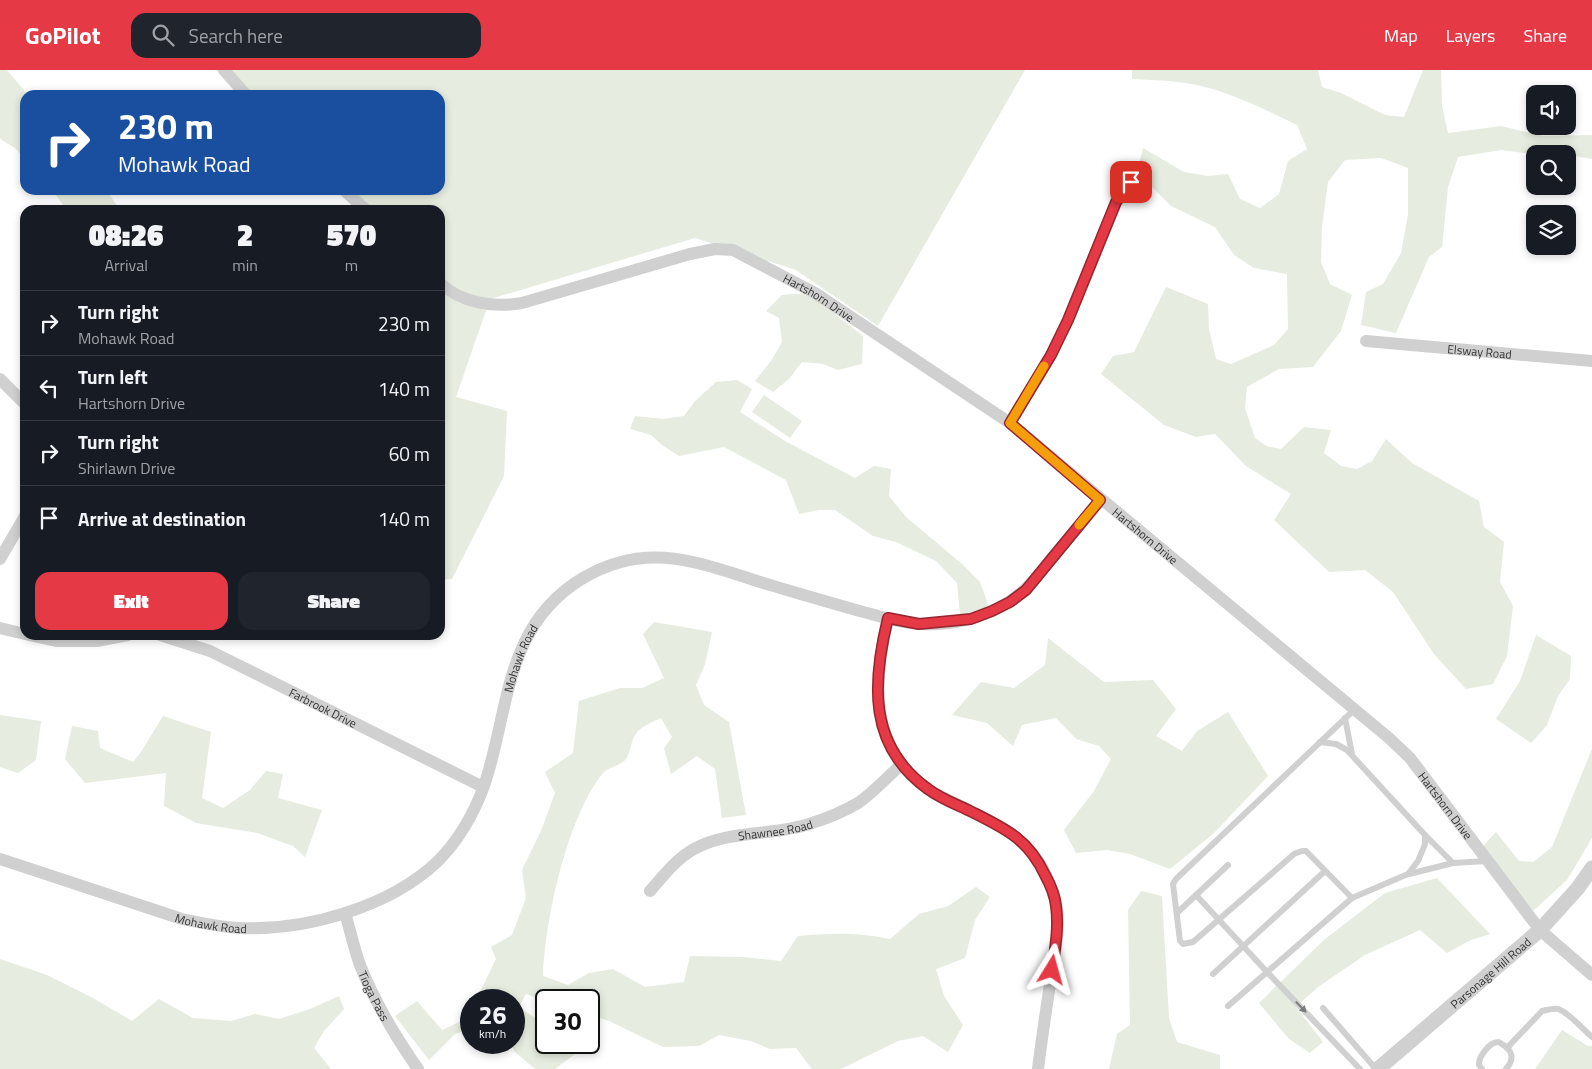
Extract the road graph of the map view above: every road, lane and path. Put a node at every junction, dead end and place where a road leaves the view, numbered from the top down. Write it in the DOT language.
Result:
graph roads {
  1 [pos="224,70"];
  2 [pos="242,90"];
  3 [pos="1131,182"];
  4 [pos="350,195"];
  5 [pos="360,205"];
  6 [pos="445,286"];
  7 [pos="1366,341"];
  8 [pos="1592,361"];
  9 [pos="0,379"];
  10 [pos="20,399"];
  11 [pos="1010,423"];
  12 [pos="1100,500"];
  13 [pos="20,525"];
  14 [pos="0,559"];
  15 [pos="888,618"];
  16 [pos="0,628"];
  17 [pos="20,633"];
  18 [pos="52,640"];
  19 [pos="102,640"];
  20 [pos="176,640"];
  21 [pos="1350,714"];
  22 [pos="1320,742"];
  23 [pos="1352,756"];
  24 [pos="901,765"];
  25 [pos="483,787"];
  26 [pos="1425,835"];
  27 [pos="0,859"];
  28 [pos="1487,861"];
  29 [pos="1453,863"];
  30 [pos="1228,865"];
  31 [pos="1592,868"];
  32 [pos="1325,871"];
  33 [pos="1408,874"];
  34 [pos="650,891"];
  35 [pos="1196,895"];
  36 [pos="1352,898"];
  37 [pos="345,913"];
  38 [pos="1177,913"];
  39 [pos="1219,919"];
  40 [pos="1540,930"];
  41 [pos="1244,946"];
  42 [pos="1267,972"];
  43 [pos="1213,974"];
  44 [pos="1592,975"];
  45 [pos="1228,1006"];
  46 [pos="1322,1008"];
  47 [pos="1592,1037"];
  48 [pos="1507,1048"];
  49 [pos="418,1069"];
  50 [pos="1038,1069"];
  51 [pos="1360,1069"];
  52 [pos="1377,1069"];
  53 [pos="1482,1069"];
  54 [pos="1506,1069"];
  1 -- 2 [label="street"];
  3 -- 11 [label="street"];
  4 -- 5 [label="street"];
  6 -- 11 [label="street, Hartshorn Drive"];
  7 -- 8 [label="street, Elsway Road"];
  9 -- 10 [label="street"];
  11 -- 12 [label="street, Hartshorn Drive"];
  12 -- 15 [label="street, Mohawk Road"];
  12 -- 21 [label="street, Hartshorn Drive"];
  13 -- 14 [label="street"];
  15 -- 24 [label="street"];
  15 -- 25 [label="street, Mohawk Road"];
  16 -- 17 [label="street"];
  18 -- 19 [label="street"];
  20 -- 25 [label="street, Farbrook Drive"];
  21 -- 22 [label="lane"];
  21 -- 23 [label="lane"];
  21 -- 28 [label="street, Hartshorn Drive"];
  22 -- 23 [label="lane"];
  22 -- 38 [label="lane"];
  23 -- 26 [label="lane"];
  24 -- 34 [label="street, Shawnee Road"];
  24 -- 50 [label="street"];
  25 -- 37 [label="street, Mohawk Road"];
  26 -- 29 [label="lane"];
  26 -- 33 [label="lane"];
  27 -- 37 [label="street, Mohawk Road"];
  28 -- 29 [label="lane"];
  28 -- 40 [label="street, Hartshorn Drive"];
  29 -- 33 [label="lane"];
  30 -- 35 [label="lane"];
  31 -- 40 [label="street, Parsonage Hill Road"];
  32 -- 36 [label="lane"];
  32 -- 39 [label="lane"];
  32 -- 41 [label="lane"];
  33 -- 36 [label="lane"];
  35 -- 38 [label="lane"];
  35 -- 39 [label="lane"];
  36 -- 42 [label="lane"];
  37 -- 49 [label="street, Tioga Pass"];
  38 -- 39 [label="lane"];
  39 -- 41 [label="lane"];
  40 -- 44 [label="street, Hartshorn Drive"];
  40 -- 52 [label="street, Parsonage Hill Road"];
  41 -- 42 [label="lane"];
  41 -- 43 [label="lane"];
  42 -- 45 [label="lane"];
  42 -- 51 [label="lane, one-way"];
  46 -- 52 [label="lane"];
  47 -- 48 [label="lane"];
  48 -- 53 [label="lane"];
  48 -- 54 [label="lane"];
}
